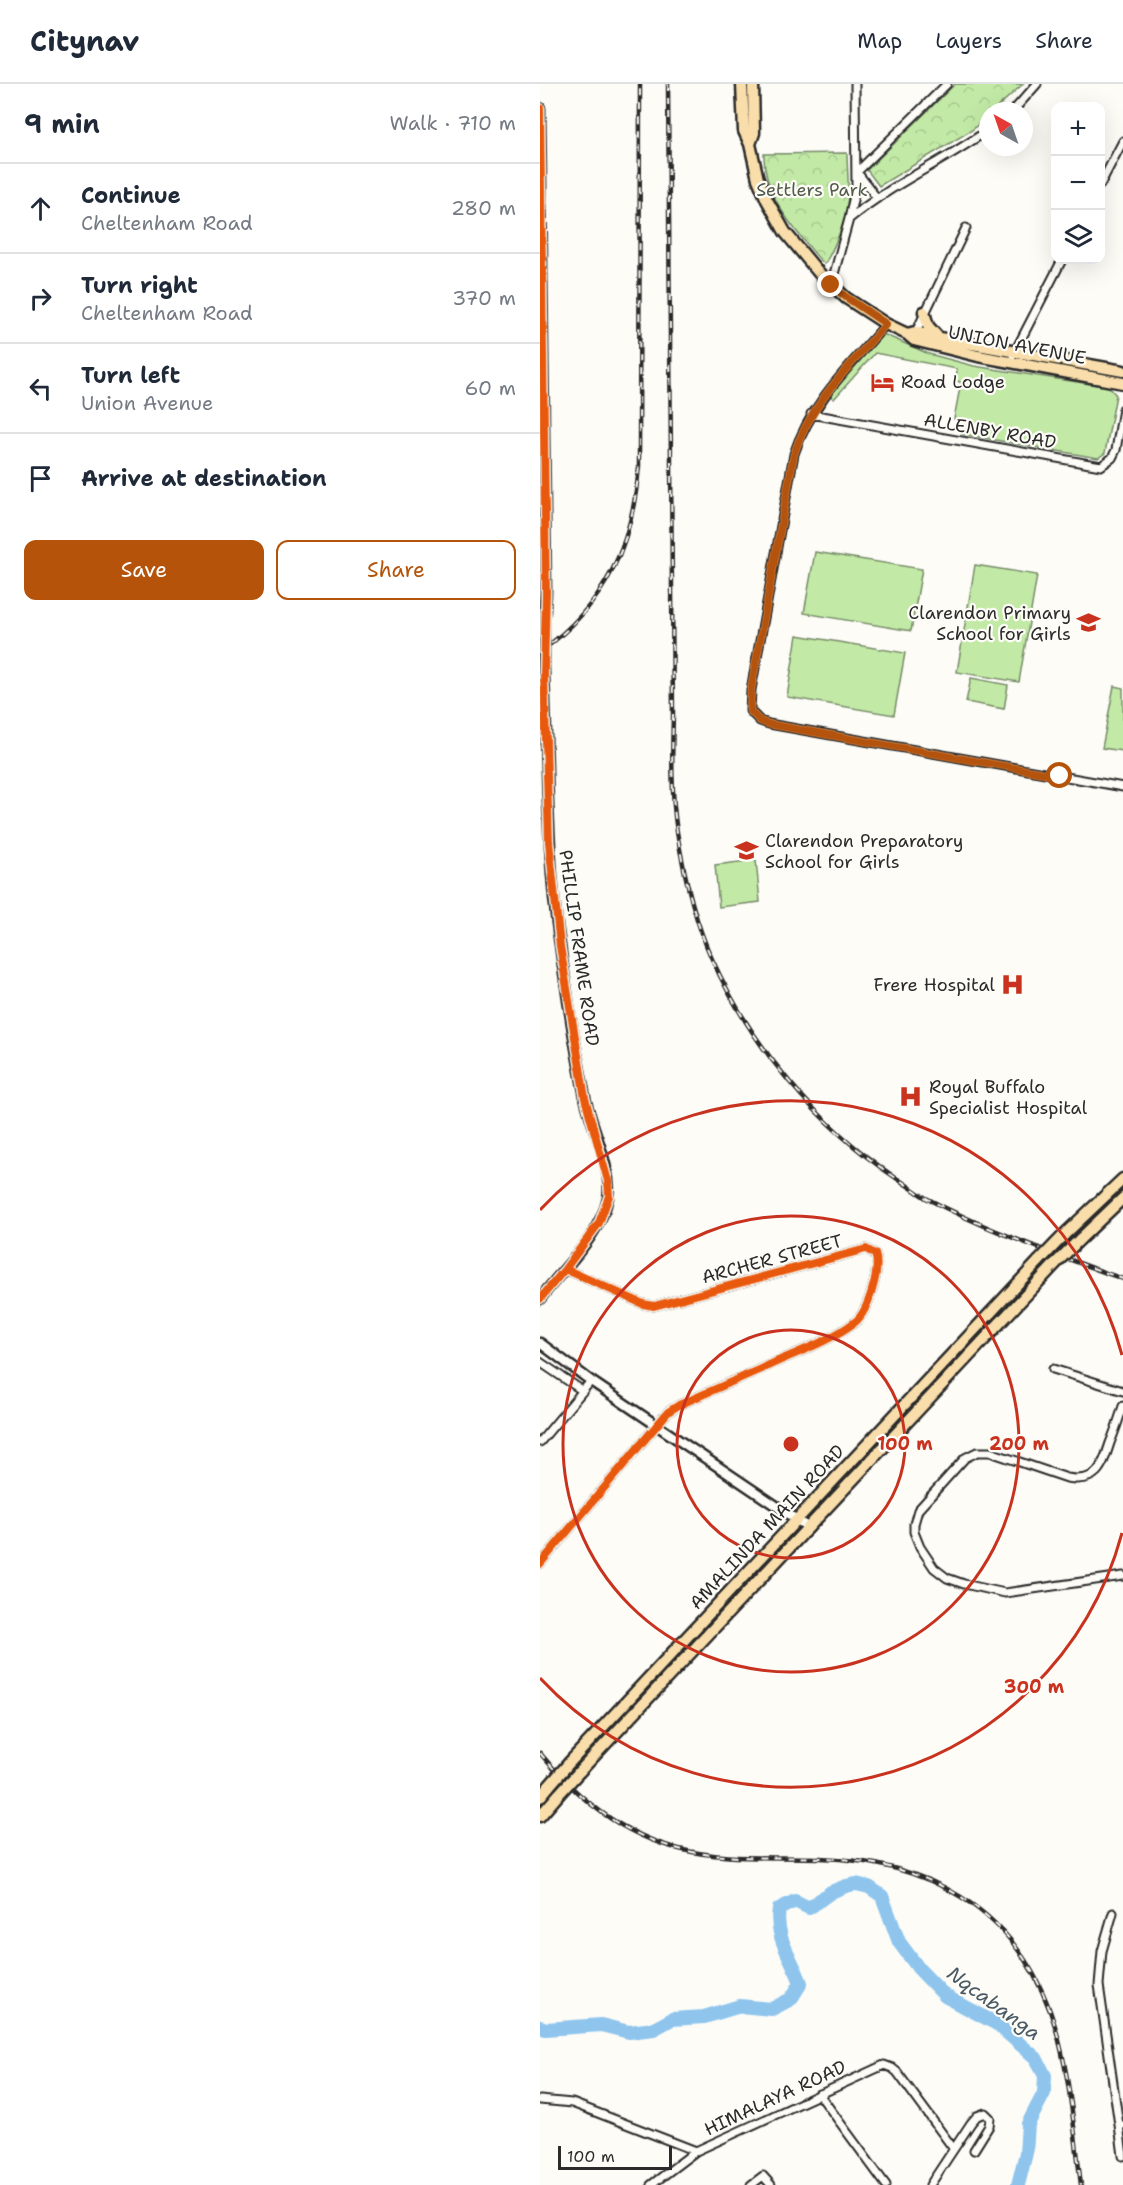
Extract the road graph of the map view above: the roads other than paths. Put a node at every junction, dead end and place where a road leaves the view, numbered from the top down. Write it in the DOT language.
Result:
graph roads {
  1 [pos="742,84"];
  2 [pos="753,84"];
  3 [pos="855,84"];
  4 [pos="947,84"];
  5 [pos="1037,84"];
  6 [pos="1021,102"];
  7 [pos="540,108"];
  8 [pos="979,135"];
  9 [pos="1123,141"];
  10 [pos="750,144"];
  11 [pos="857,172"];
  12 [pos="1105,177"];
  13 [pos="876,197"];
  14 [pos="849,219"];
  15 [pos="966,228"];
  16 [pos="1060,264"];
  17 [pos="831,285"];
  18 [pos="924,312"];
  19 [pos="886,324"];
  20 [pos="912,335"];
  21 [pos="939,337"];
  22 [pos="1014,352"];
  23 [pos="1009,363"];
  24 [pos="1123,370"];
  25 [pos="1123,383"];
  26 [pos="1123,409"];
  27 [pos="811,414"];
  28 [pos="542,622"];
  29 [pos="1123,787"];
  30 [pos="1123,1179"];
  31 [pos="1123,1198"];
  32 [pos="565,1269"];
  33 [pos="540,1299"];
  34 [pos="540,1343"];
  35 [pos="540,1362"];
  36 [pos="1053,1369"];
  37 [pos="591,1381"];
  38 [pos="583,1391"];
  39 [pos="1123,1391"];
  40 [pos="1123,1406"];
  41 [pos="656,1425"];
  42 [pos="540,1442"];
  43 [pos="797,1520"];
  44 [pos="809,1528"];
  45 [pos="540,1564"];
  46 [pos="1123,1576"];
  47 [pos="540,1797"];
  48 [pos="540,1816"];
  49 [pos="1113,1913"];
  50 [pos="819,2094"];
  51 [pos="540,2100"];
  52 [pos="1121,2125"];
  53 [pos="953,2148"];
  54 [pos="975,2150"];
  55 [pos="696,2151"];
  56 [pos="1123,2156"];
  57 [pos="651,2185"];
  58 [pos="751,2185"];
  59 [pos="771,2185"];
  60 [pos="886,2185"];
  61 [pos="930,2185"];
  1 -- 10 [label="main road, UNION AVENUE"];
  2 -- 10 [label="main road, UNION AVENUE"];
  3 -- 11 [label="street"];
  4 -- 11 [label="street"];
  5 -- 6 [label="street"];
  7 -- 28 [label="street, PHILLIP FRAME ROAD"];
  8 -- 13 [label="street"];
  9 -- 12 [label="street"];
  10 -- 17 [label="main road, UNION AVENUE"];
  11 -- 13 [label="street"];
  11 -- 14 [label="street"];
  13 -- 14 [label="street"];
  14 -- 17 [label="street"];
  15 -- 18 [label="street"];
  16 -- 22 [label="street"];
  17 -- 19 [label="main road, UNION AVENUE"];
  18 -- 20 [label="street"];
  18 -- 21 [label="main road"];
  19 -- 20 [label="main road, UNION AVENUE"];
  19 -- 27 [label="street"];
  20 -- 21 [label="main road, UNION AVENUE"];
  20 -- 23 [label="main road, UNION AVENUE"];
  21 -- 22 [label="main road, UNION AVENUE"];
  22 -- 23 [label="street"];
  22 -- 24 [label="main road, UNION AVENUE"];
  23 -- 25 [label="main road, UNION AVENUE"];
  26 -- 27 [label="street, ALLENBY ROAD"];
  27 -- 29 [label="street"];
  28 -- 32 [label="street, PHILLIP FRAME ROAD, bridge"];
  30 -- 43 [label="main road, AMALINDA MAIN ROAD, bridge"];
  31 -- 44 [label="main road, AMALINDA MAIN ROAD, bridge"];
  32 -- 33 [label="street, PHILLIP FRAME ROAD"];
  32 -- 41 [label="street, ARCHER STREET"];
  34 -- 37 [label="street"];
  35 -- 38 [label="street"];
  36 -- 39 [label="street"];
  37 -- 38 [label="street"];
  37 -- 41 [label="street"];
  38 -- 42 [label="street"];
  40 -- 46 [label="street"];
  41 -- 43 [label="street"];
  41 -- 45 [label="street"];
  43 -- 44 [label="street"];
  43 -- 47 [label="main road, AMALINDA MAIN ROAD, bridge"];
  44 -- 48 [label="main road, AMALINDA MAIN ROAD, bridge"];
  49 -- 52 [label="street"];
  50 -- 53 [label="street, HIMALAYA ROAD"];
  50 -- 55 [label="street, HIMALAYA ROAD"];
  50 -- 60 [label="street"];
  51 -- 55 [label="street, HIMALAYA ROAD"];
  52 -- 56 [label="street"];
  53 -- 54 [label="street"];
  53 -- 61 [label="street"];
  55 -- 57 [label="street"];
  58 -- 59 [label="street"];
}
